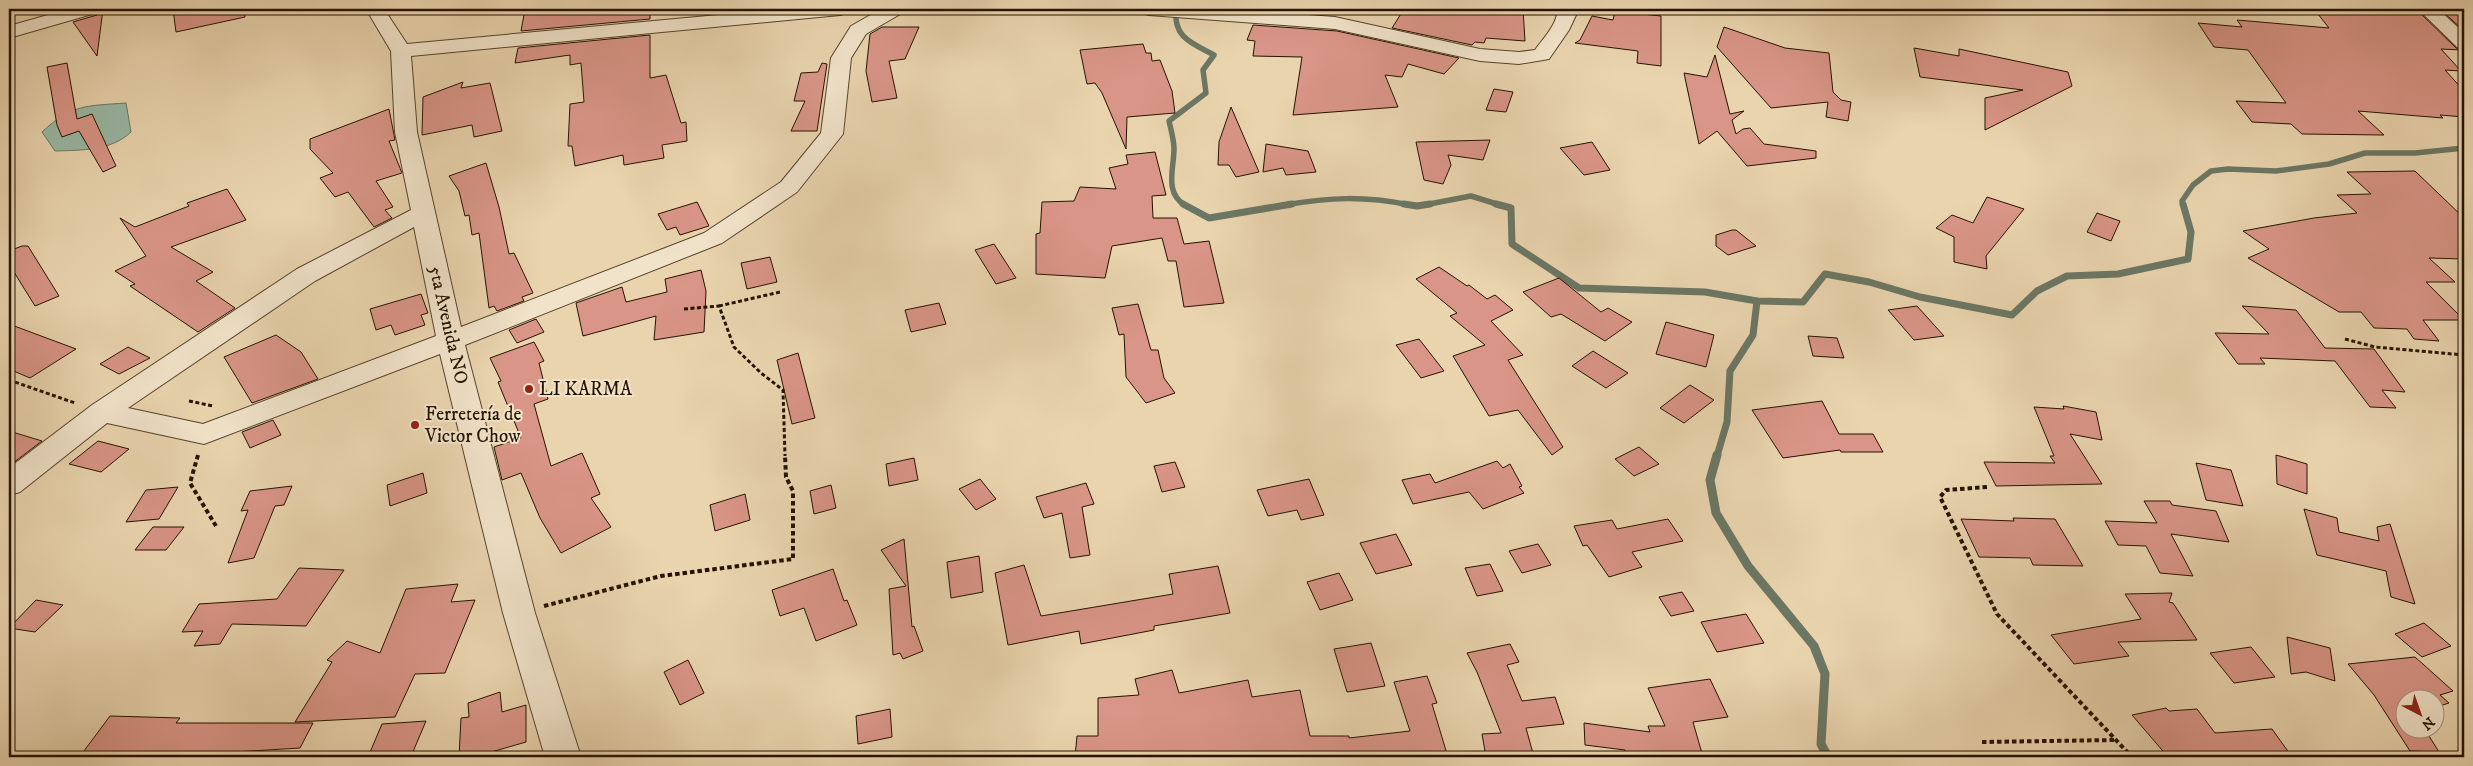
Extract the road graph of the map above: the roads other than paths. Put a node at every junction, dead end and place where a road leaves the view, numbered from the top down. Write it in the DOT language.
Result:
graph roads {
  1 [pos="89,9"];
  2 [pos="376,9"];
  3 [pos="840,9"];
  4 [pos="895,9"];
  5 [pos="1566,9"];
  6 [pos="2427,9"];
  7 [pos="1156,10"];
  8 [pos="9,32"];
  9 [pos="2464,43"];
  10 [pos="401,51"];
  11 [pos="424,212"];
  12 [pos="450,339"];
  13 [pos="102,412"];
  14 [pos="9,484"];
  15 [pos="563,757"];
  1 -- 8 [label="street"];
  2 -- 10 [label="street, 5ta Avenida NO"];
  3 -- 10 [label="street"];
  4 -- 12 [label="street"];
  5 -- 7 [label="street"];
  6 -- 9 [label="street"];
  10 -- 11 [label="street, 5ta Avenida NO"];
  11 -- 12 [label="street, 5ta Avenida NO"];
  11 -- 13 [label="street"];
  12 -- 13 [label="street"];
  12 -- 15 [label="street, 5ta Avenida NO"];
  13 -- 14 [label="street"];
}
